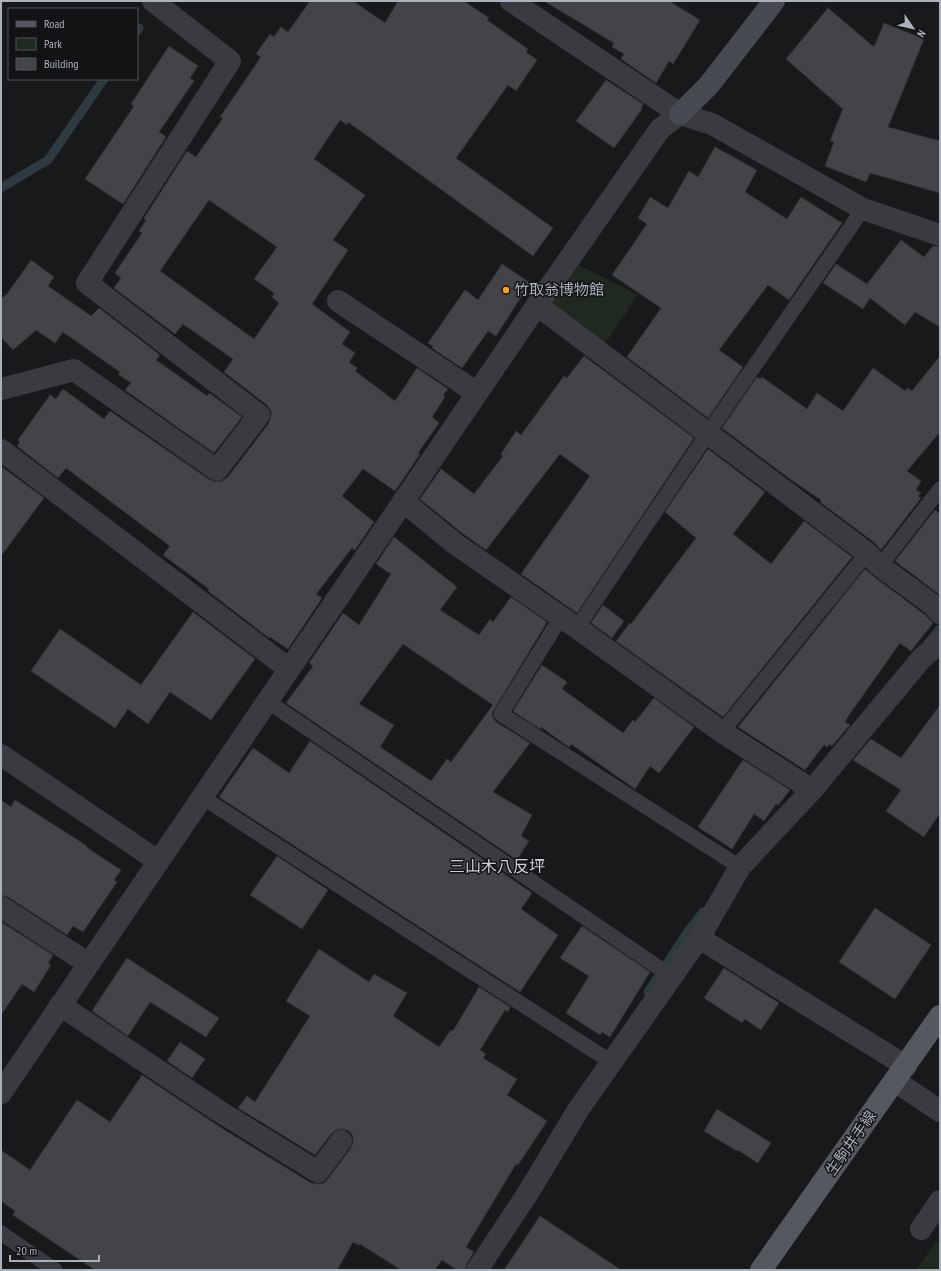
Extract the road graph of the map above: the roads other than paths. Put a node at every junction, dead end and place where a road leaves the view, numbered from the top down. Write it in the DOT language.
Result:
graph roads {
  1 [pos="152,1"];
  2 [pos="511,1"];
  3 [pos="774,1"];
  4 [pos="680,114"];
  5 [pos="863,209"];
  6 [pos="940,235"];
  7 [pos="338,301"];
  8 [pos="537,305"];
  9 [pos="1,390"];
  10 [pos="477,393"];
  11 [pos="708,433"];
  12 [pos="1,450"];
  13 [pos="940,489"];
  14 [pos="403,502"];
  15 [pos="873,560"];
  16 [pos="940,613"];
  17 [pos="569,622"];
  18 [pos="940,643"];
  19 [pos="289,670"];
  20 [pos="267,701"];
  21 [pos="722,732"];
  22 [pos="1,755"];
  23 [pos="812,790"];
  24 [pos="202,797"];
  25 [pos="158,861"];
  26 [pos="740,867"];
  27 [pos="1,907"];
  28 [pos="699,938"];
  29 [pos="89,964"];
  30 [pos="671,976"];
  31 [pos="60,1005"];
  32 [pos="940,1016"];
  33 [pos="611,1062"];
  34 [pos="901,1073"];
  35 [pos="1,1093"];
  36 [pos="940,1111"];
  37 [pos="341,1142"];
  38 [pos="940,1201"];
  39 [pos="921,1229"];
  40 [pos="1,1234"];
  41 [pos="55,1270"];
  42 [pos="477,1270"];
  43 [pos="761,1270"];
  1 -- 9 [label="street"];
  2 -- 4 [label="street"];
  3 -- 4 [label="street"];
  4 -- 5 [label="street"];
  4 -- 8 [label="street"];
  5 -- 6 [label="street"];
  5 -- 11 [label="lane"];
  7 -- 10 [label="street"];
  8 -- 10 [label="street"];
  8 -- 11 [label="street"];
  10 -- 14 [label="street"];
  11 -- 15 [label="street"];
  11 -- 17 [label="lane"];
  12 -- 19 [label="street"];
  13 -- 15 [label="lane"];
  14 -- 17 [label="street"];
  14 -- 19 [label="street"];
  15 -- 16 [label="street"];
  15 -- 21 [label="lane"];
  17 -- 21 [label="street"];
  17 -- 26 [label="lane"];
  18 -- 23 [label="street"];
  19 -- 20 [label="street"];
  20 -- 24 [label="street"];
  20 -- 30 [label="lane"];
  21 -- 23 [label="street"];
  22 -- 25 [label="street"];
  23 -- 26 [label="street"];
  24 -- 25 [label="street"];
  24 -- 33 [label="lane"];
  25 -- 29 [label="street"];
  26 -- 28 [label="street"];
  27 -- 29 [label="street"];
  28 -- 30 [label="street"];
  28 -- 34 [label="street"];
  29 -- 31 [label="street"];
  30 -- 33 [label="street"];
  31 -- 35 [label="street"];
  31 -- 37 [label="street"];
  32 -- 34 [label="main road, 生駒井手線"];
  33 -- 42 [label="street"];
  34 -- 36 [label="street"];
  34 -- 43 [label="main road, 生駒井手線"];
  38 -- 39 [label="street"];
  40 -- 41 [label="lane"];
}
